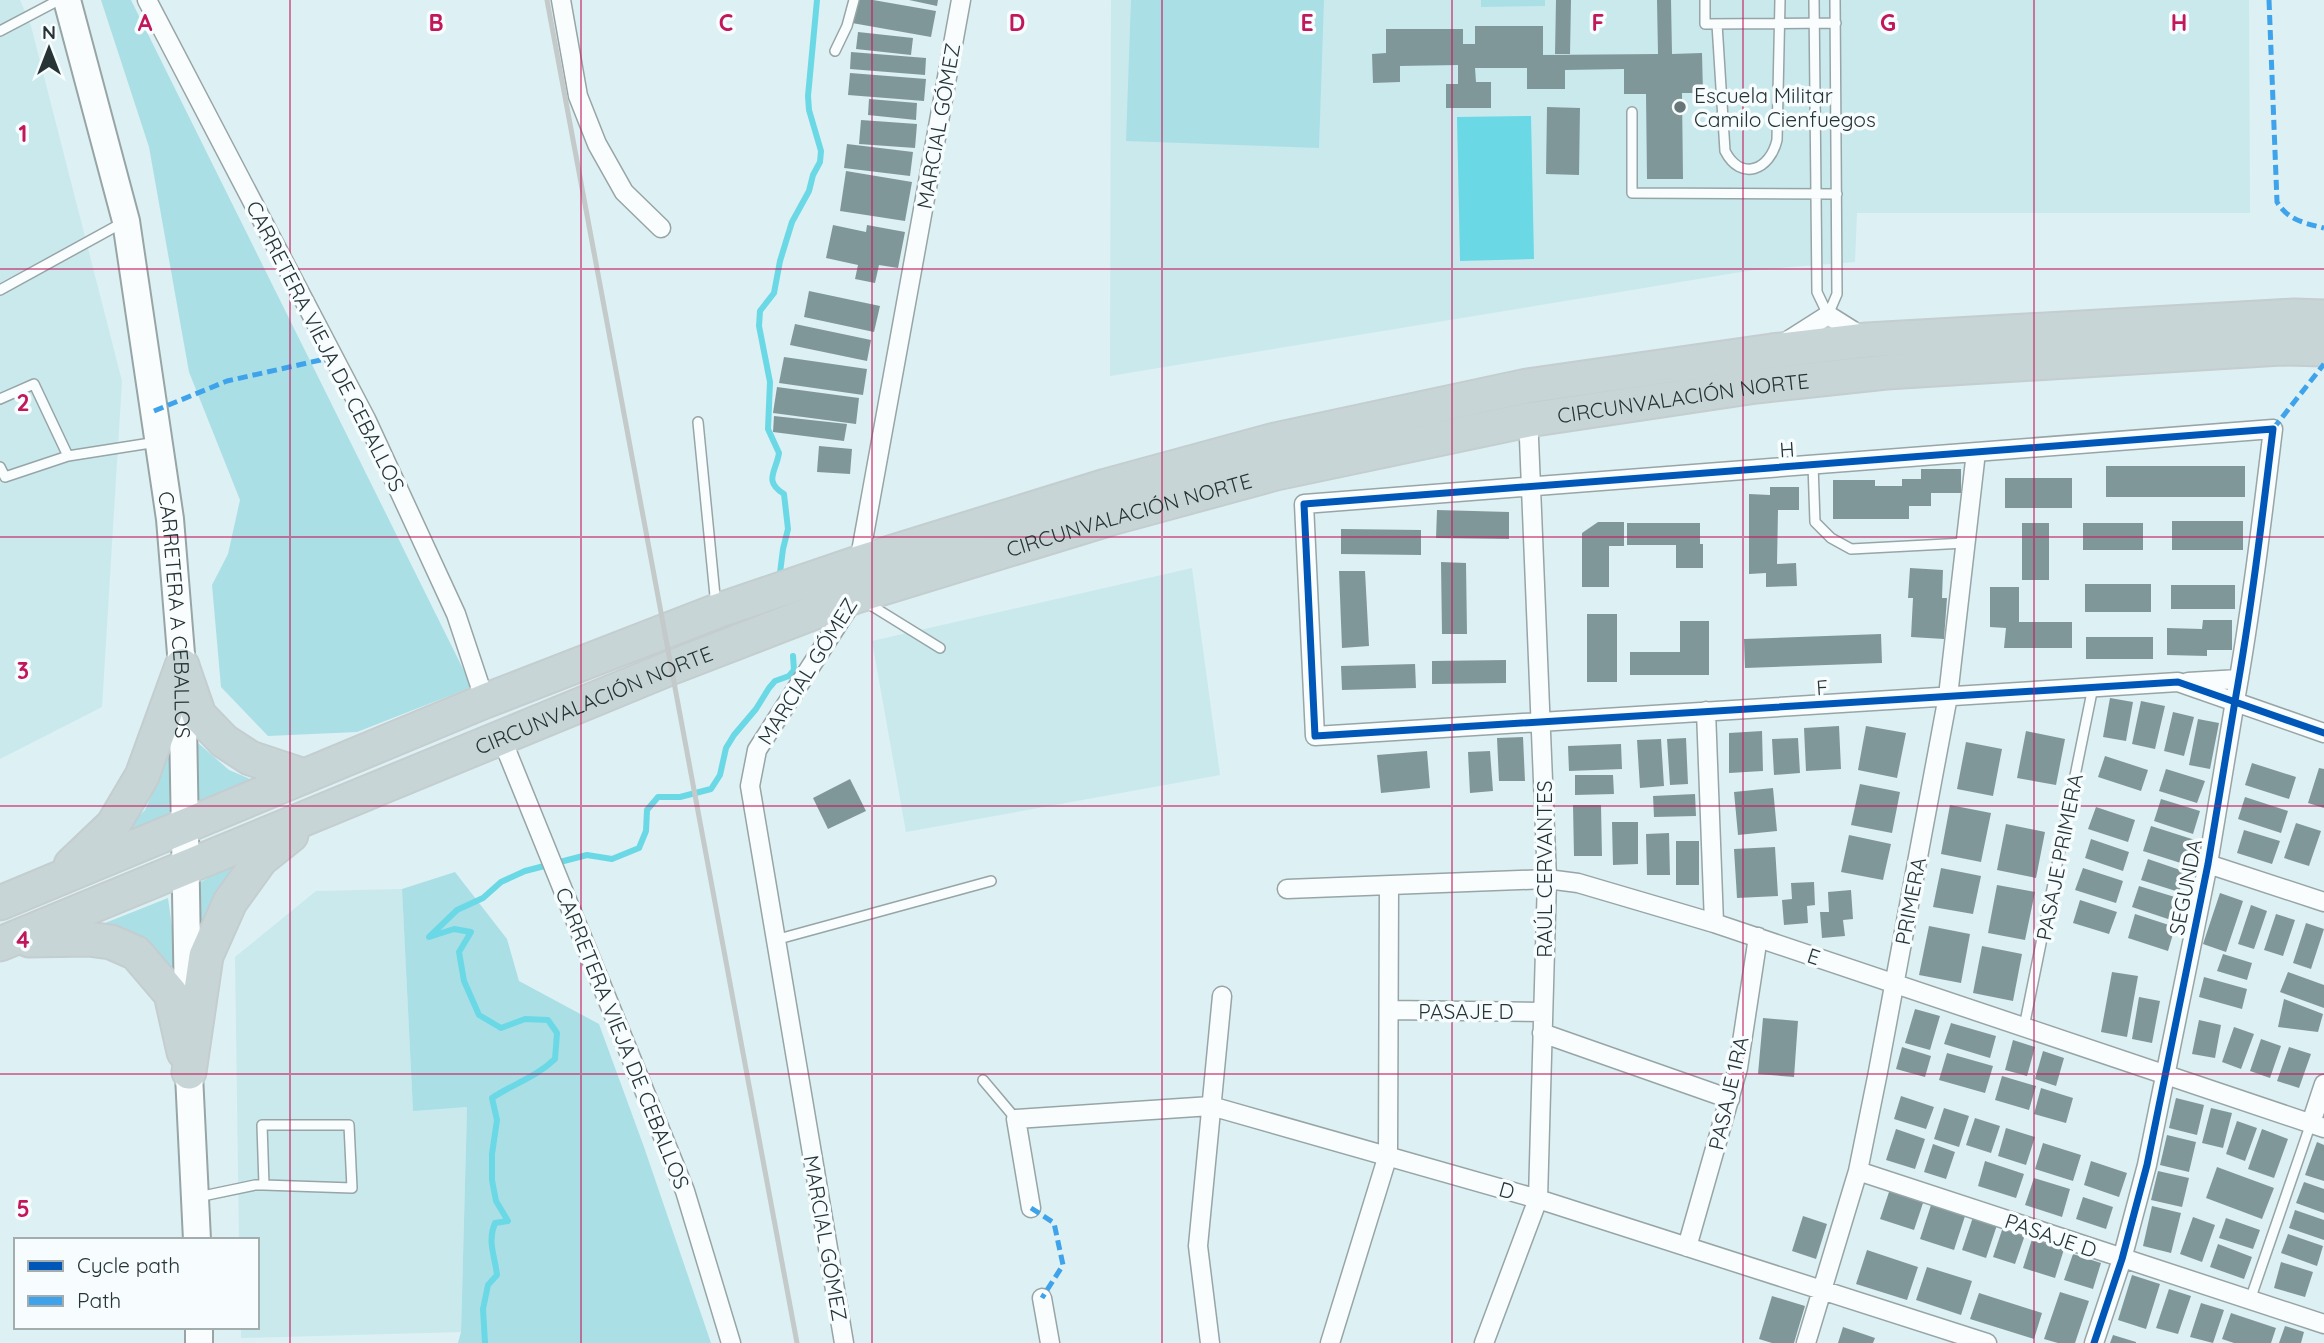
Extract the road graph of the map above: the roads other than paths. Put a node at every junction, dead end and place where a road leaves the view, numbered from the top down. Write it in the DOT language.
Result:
graph roads {
  1 [pos="59,0"];
  2 [pos="66,0"];
  3 [pos="147,0"];
  4 [pos="561,0"];
  5 [pos="854,0"];
  6 [pos="961,0"];
  7 [pos="1705,0"];
  8 [pos="1780,0"];
  9 [pos="1814,0"];
  10 [pos="1835,0"];
  11 [pos="1836,23"];
  12 [pos="1717,24"];
  13 [pos="1779,24"];
  14 [pos="1814,24"];
  15 [pos="0,30"];
  16 [pos="835,51"];
  17 [pos="1632,112"];
  18 [pos="1816,194"];
  19 [pos="1836,194"];
  20 [pos="126,221"];
  21 [pos="661,228"];
  22 [pos="0,290"];
  23 [pos="1828,315"];
  24 [pos="2324,317"];
  25 [pos="1867,340"];
  26 [pos="2324,349"];
  27 [pos="1772,351"];
  28 [pos="1886,372"];
  29 [pos="1527,386"];
  30 [pos="1756,386"];
  31 [pos="0,399"];
  32 [pos="1528,420"];
  33 [pos="698,422"];
  34 [pos="2273,429"];
  35 [pos="159,442"];
  36 [pos="1976,452"];
  37 [pos="68,456"];
  38 [pos="1813,464"];
  39 [pos="0,467"];
  40 [pos="1530,486"];
  41 [pos="1965,542"];
  42 [pos="858,563"];
  43 [pos="856,596"];
  44 [pos="717,611"];
  45 [pos="940,649"];
  46 [pos="182,666"];
  47 [pos="2239,679"];
  48 [pos="2178,682"];
  49 [pos="2093,687"];
  50 [pos="1948,696"];
  51 [pos="485,701"];
  52 [pos="2235,701"];
  53 [pos="1706,711"];
  54 [pos="1542,722"];
  55 [pos="2324,733"];
  56 [pos="1315,736"];
  57 [pos="501,737"];
  58 [pos="304,776"];
  59 [pos="321,811"];
  60 [pos="183,826"];
  61 [pos="2208,864"];
  62 [pos="185,868"];
  63 [pos="57,879"];
  64 [pos="1547,879"];
  65 [pos="990,881"];
  66 [pos="1388,886"];
  67 [pos="1287,889"];
  68 [pos="2324,902"];
  69 [pos="0,903"];
  70 [pos="1714,923"];
  71 [pos="1758,937"];
  72 [pos="775,940"];
  73 [pos="5,942"];
  74 [pos="1894,983"];
  75 [pos="1222,996"];
  76 [pos="1390,1010"];
  77 [pos="1543,1012"];
  78 [pos="2024,1027"];
  79 [pos="1542,1034"];
  80 [pos="189,1072"];
  81 [pos="2166,1074"];
  82 [pos="983,1080"];
  83 [pos="2324,1084"];
  84 [pos="1730,1099"];
  85 [pos="1211,1106"];
  86 [pos="1016,1119"];
  87 [pos="2317,1126"];
  88 [pos="1388,1155"];
  89 [pos="1858,1171"];
  90 [pos="264,1185"];
  91 [pos="196,1198"];
  92 [pos="1538,1199"];
  93 [pos="1031,1208"];
  94 [pos="197,1238"];
  95 [pos="1687,1247"];
  96 [pos="2122,1259"];
  97 [pos="1822,1290"];
  98 [pos="1042,1298"];
  99 [pos="2250,1300"];
  100 [pos="2324,1324"];
  101 [pos="731,1343"];
  102 [pos="844,1343"];
  103 [pos="1050,1343"];
  104 [pos="1210,1343"];
  105 [pos="1330,1343"];
  106 [pos="1484,1343"];
  107 [pos="1805,1343"];
  108 [pos="1987,1343"];
  109 [pos="2094,1343"];
  1 -- 15 [label="lane"];
  2 -- 20 [label="main road, CARRETERA A CEBALLOS"];
  3 -- 51 [label="street, CARRETERA VIEJA DE CEBALLOS"];
  4 -- 21 [label="street"];
  5 -- 16 [label="lane"];
  6 -- 42 [label="street, MARCIAL GÓMEZ"];
  7 -- 12 [label="lane"];
  8 -- 13 [label="lane"];
  9 -- 14 [label="lane"];
  10 -- 11 [label="lane"];
  11 -- 14 [label="lane"];
  11 -- 19 [label="lane"];
  12 -- 13 [label="lane"];
  12 -- 13 [label="lane"];
  13 -- 14 [label="lane"];
  14 -- 18 [label="lane"];
  17 -- 18 [label="lane"];
  18 -- 19 [label="lane"];
  18 -- 23 [label="lane"];
  19 -- 23 [label="lane"];
  20 -- 22 [label="lane"];
  20 -- 35 [label="main road, CARRETERA A CEBALLOS"];
  23 -- 25 [label="street"];
  23 -- 27 [label="street"];
  24 -- 25 [label="highway, CIRCUNVALACIÓN NORTE"];
  25 -- 27 [label="highway, CIRCUNVALACIÓN NORTE"];
  25 -- 28 [label="street"];
  26 -- 28 [label="highway, CIRCUNVALACIÓN NORTE"];
  27 -- 29 [label="highway, CIRCUNVALACIÓN NORTE"];
  27 -- 30 [label="street"];
  28 -- 30 [label="highway, CIRCUNVALACIÓN NORTE"];
  29 -- 32 [label="street, RAÚL CERVANTES"];
  29 -- 42 [label="highway, CIRCUNVALACIÓN NORTE"];
  30 -- 32 [label="highway, CIRCUNVALACIÓN NORTE"];
  31 -- 37 [label="lane"];
  32 -- 40 [label="street, RAÚL CERVANTES"];
  32 -- 43 [label="highway, CIRCUNVALACIÓN NORTE"];
  33 -- 44 [label="lane"];
  34 -- 36 [label="street, H"];
  34 -- 47 [label="street, SEGUNDA"];
  35 -- 37 [label="lane"];
  35 -- 46 [label="main road, CARRETERA A CEBALLOS"];
  36 -- 38 [label="street, H"];
  36 -- 41 [label="street, PRIMERA"];
  37 -- 39 [label="lane"];
  38 -- 40 [label="street, H"];
  38 -- 41 [label="lane"];
  40 -- 54 [label="street, RAÚL CERVANTES"];
  40 -- 56 [label="street, H"];
  41 -- 50 [label="street, PRIMERA"];
  42 -- 43 [label="street, MARCIAL GÓMEZ"];
  42 -- 44 [label="highway, CIRCUNVALACIÓN NORTE"];
  43 -- 45 [label="lane"];
  43 -- 57 [label="highway, CIRCUNVALACIÓN NORTE"];
  43 -- 72 [label="street, MARCIAL GÓMEZ"];
  44 -- 51 [label="highway, CIRCUNVALACIÓN NORTE"];
  46 -- 58 [label="highway"];
  46 -- 60 [label="main road, CARRETERA A CEBALLOS"];
  46 -- 63 [label="highway"];
  47 -- 48 [label="street, F"];
  47 -- 52 [label="street, SEGUNDA"];
  48 -- 49 [label="street, F"];
  48 -- 52 [label="street, F"];
  49 -- 50 [label="street, F"];
  49 -- 78 [label="lane, PASAJE PRIMERA"];
  50 -- 53 [label="street, F"];
  50 -- 74 [label="street, PRIMERA"];
  51 -- 58 [label="highway, CIRCUNVALACIÓN NORTE"];
  52 -- 55 [label="street, F"];
  52 -- 61 [label="street, SEGUNDA"];
  53 -- 54 [label="street, F"];
  53 -- 70 [label="street"];
  54 -- 56 [label="street, F"];
  54 -- 64 [label="street, RAÚL CERVANTES"];
  57 -- 59 [label="highway, CIRCUNVALACIÓN NORTE"];
  57 -- 101 [label="street, CARRETERA VIEJA DE CEBALLOS"];
  58 -- 60 [label="highway, CIRCUNVALACIÓN NORTE"];
  59 -- 62 [label="highway, CIRCUNVALACIÓN NORTE"];
  59 -- 80 [label="highway"];
  60 -- 62 [label="main road, CARRETERA A CEBALLOS"];
  60 -- 63 [label="highway, CIRCUNVALACIÓN NORTE"];
  61 -- 68 [label="street"];
  61 -- 81 [label="street, SEGUNDA"];
  62 -- 73 [label="highway, CIRCUNVALACIÓN NORTE"];
  62 -- 80 [label="main road, CARRETERA A CEBALLOS"];
  63 -- 69 [label="highway, CIRCUNVALACIÓN NORTE"];
  64 -- 66 [label="street, E"];
  64 -- 70 [label="street, E"];
  64 -- 77 [label="street, RAÚL CERVANTES"];
  65 -- 72 [label="lane"];
  66 -- 67 [label="street, E"];
  66 -- 76 [label="street"];
  70 -- 71 [label="street, E"];
  71 -- 74 [label="street, E"];
  71 -- 84 [label="street, PASAJE 1RA"];
  72 -- 102 [label="street, MARCIAL GÓMEZ"];
  73 -- 80 [label="highway"];
  74 -- 78 [label="street, E"];
  74 -- 89 [label="street, PRIMERA"];
  75 -- 85 [label="street"];
  76 -- 77 [label="street, PASAJE D"];
  76 -- 88 [label="street"];
  77 -- 79 [label="street, RAÚL CERVANTES"];
  78 -- 81 [label="street, E"];
  79 -- 84 [label="street, PASAJE D"];
  79 -- 92 [label="street, RAÚL CERVANTES"];
  80 -- 91 [label="main road, CARRETERA A CEBALLOS"];
  81 -- 87 [label="street, E"];
  81 -- 96 [label="street, SEGUNDA"];
  82 -- 86 [label="lane"];
  83 -- 87 [label="street"];
  84 -- 95 [label="street, PASAJE 1RA"];
  85 -- 86 [label="street, D"];
  85 -- 88 [label="street, D"];
  85 -- 104 [label="street"];
  86 -- 93 [label="street"];
  87 -- 99 [label="lane"];
  88 -- 92 [label="street, D"];
  88 -- 105 [label="street"];
  89 -- 96 [label="street, PASAJE D"];
  89 -- 97 [label="street, PRIMERA"];
  90 -- 90 [label="lane"];
  90 -- 91 [label="lane"];
  91 -- 94 [label="main road, CARRETERA A CEBALLOS"];
  92 -- 95 [label="street, D"];
  92 -- 106 [label="street, RAÚL CERVANTES"];
  95 -- 97 [label="street, D"];
  96 -- 99 [label="street, PASAJE D"];
  96 -- 109 [label="street, SEGUNDA"];
  97 -- 107 [label="street, PRIMERA"];
  97 -- 108 [label="street, D"];
  98 -- 103 [label="street"];
  99 -- 100 [label="street, PASAJE D"];
}
